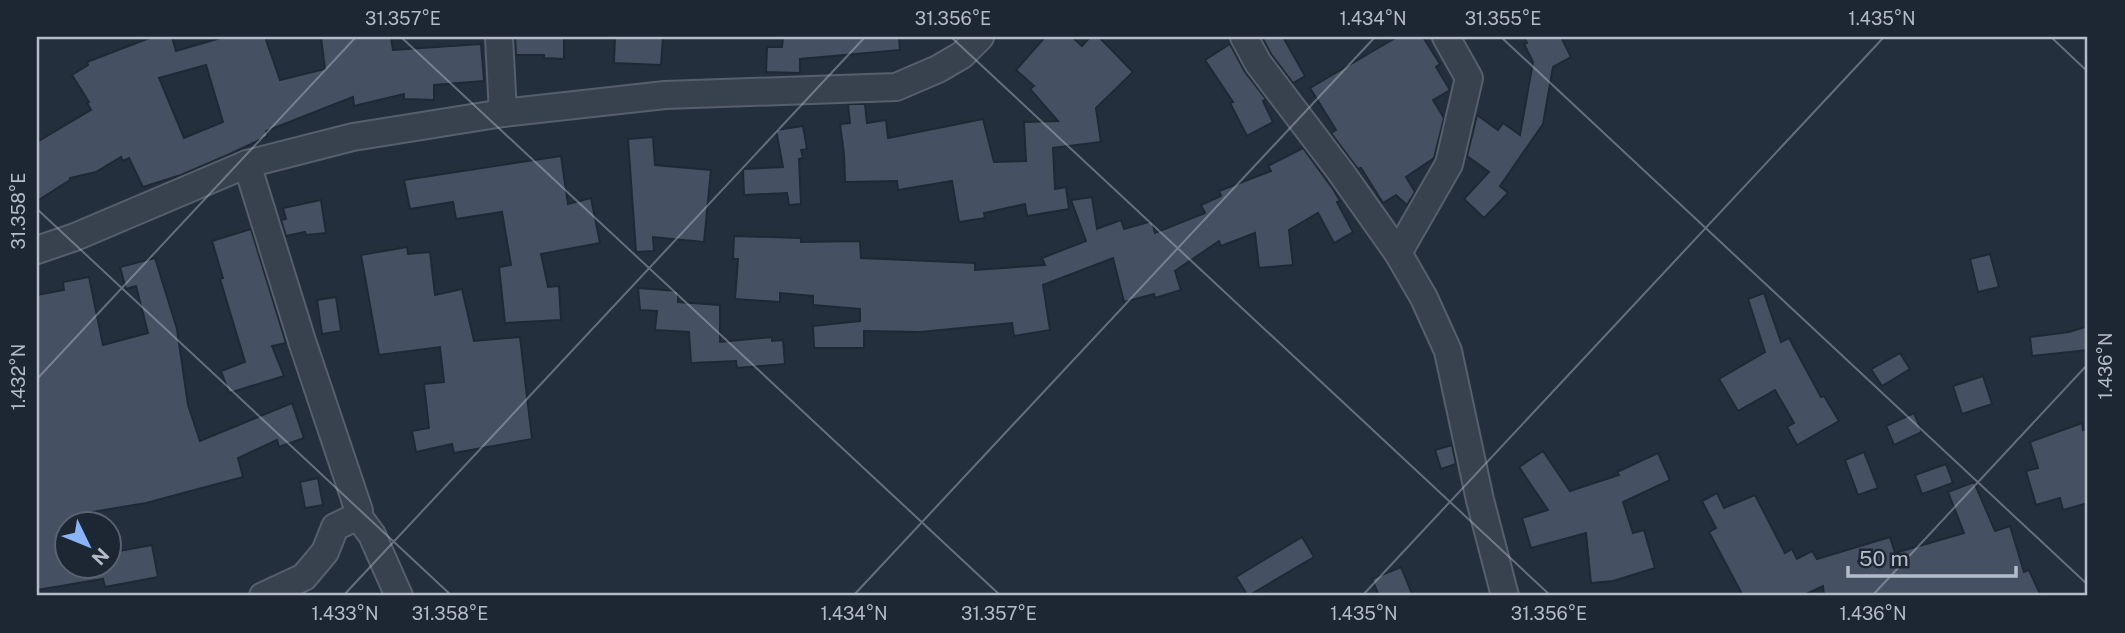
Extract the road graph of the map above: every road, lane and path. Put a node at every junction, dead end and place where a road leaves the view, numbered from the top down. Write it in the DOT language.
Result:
graph roads {
  1 [pos="499,37"];
  2 [pos="980,37"];
  3 [pos="1244,37"];
  4 [pos="1446,37"];
  5 [pos="503,113"];
  6 [pos="247,164"];
  7 [pos="37,250"];
  8 [pos="1398,253"];
  9 [pos="358,516"];
  10 [pos="263,596"];
  11 [pos="399,596"];
  12 [pos="1505,596"];
  1 -- 5 [label="street"];
  2 -- 5 [label="street"];
  3 -- 8 [label="street"];
  4 -- 8 [label="street"];
  5 -- 6 [label="street"];
  6 -- 7 [label="street"];
  6 -- 9 [label="street"];
  8 -- 12 [label="street"];
  9 -- 10 [label="street"];
  9 -- 11 [label="street"];
}
